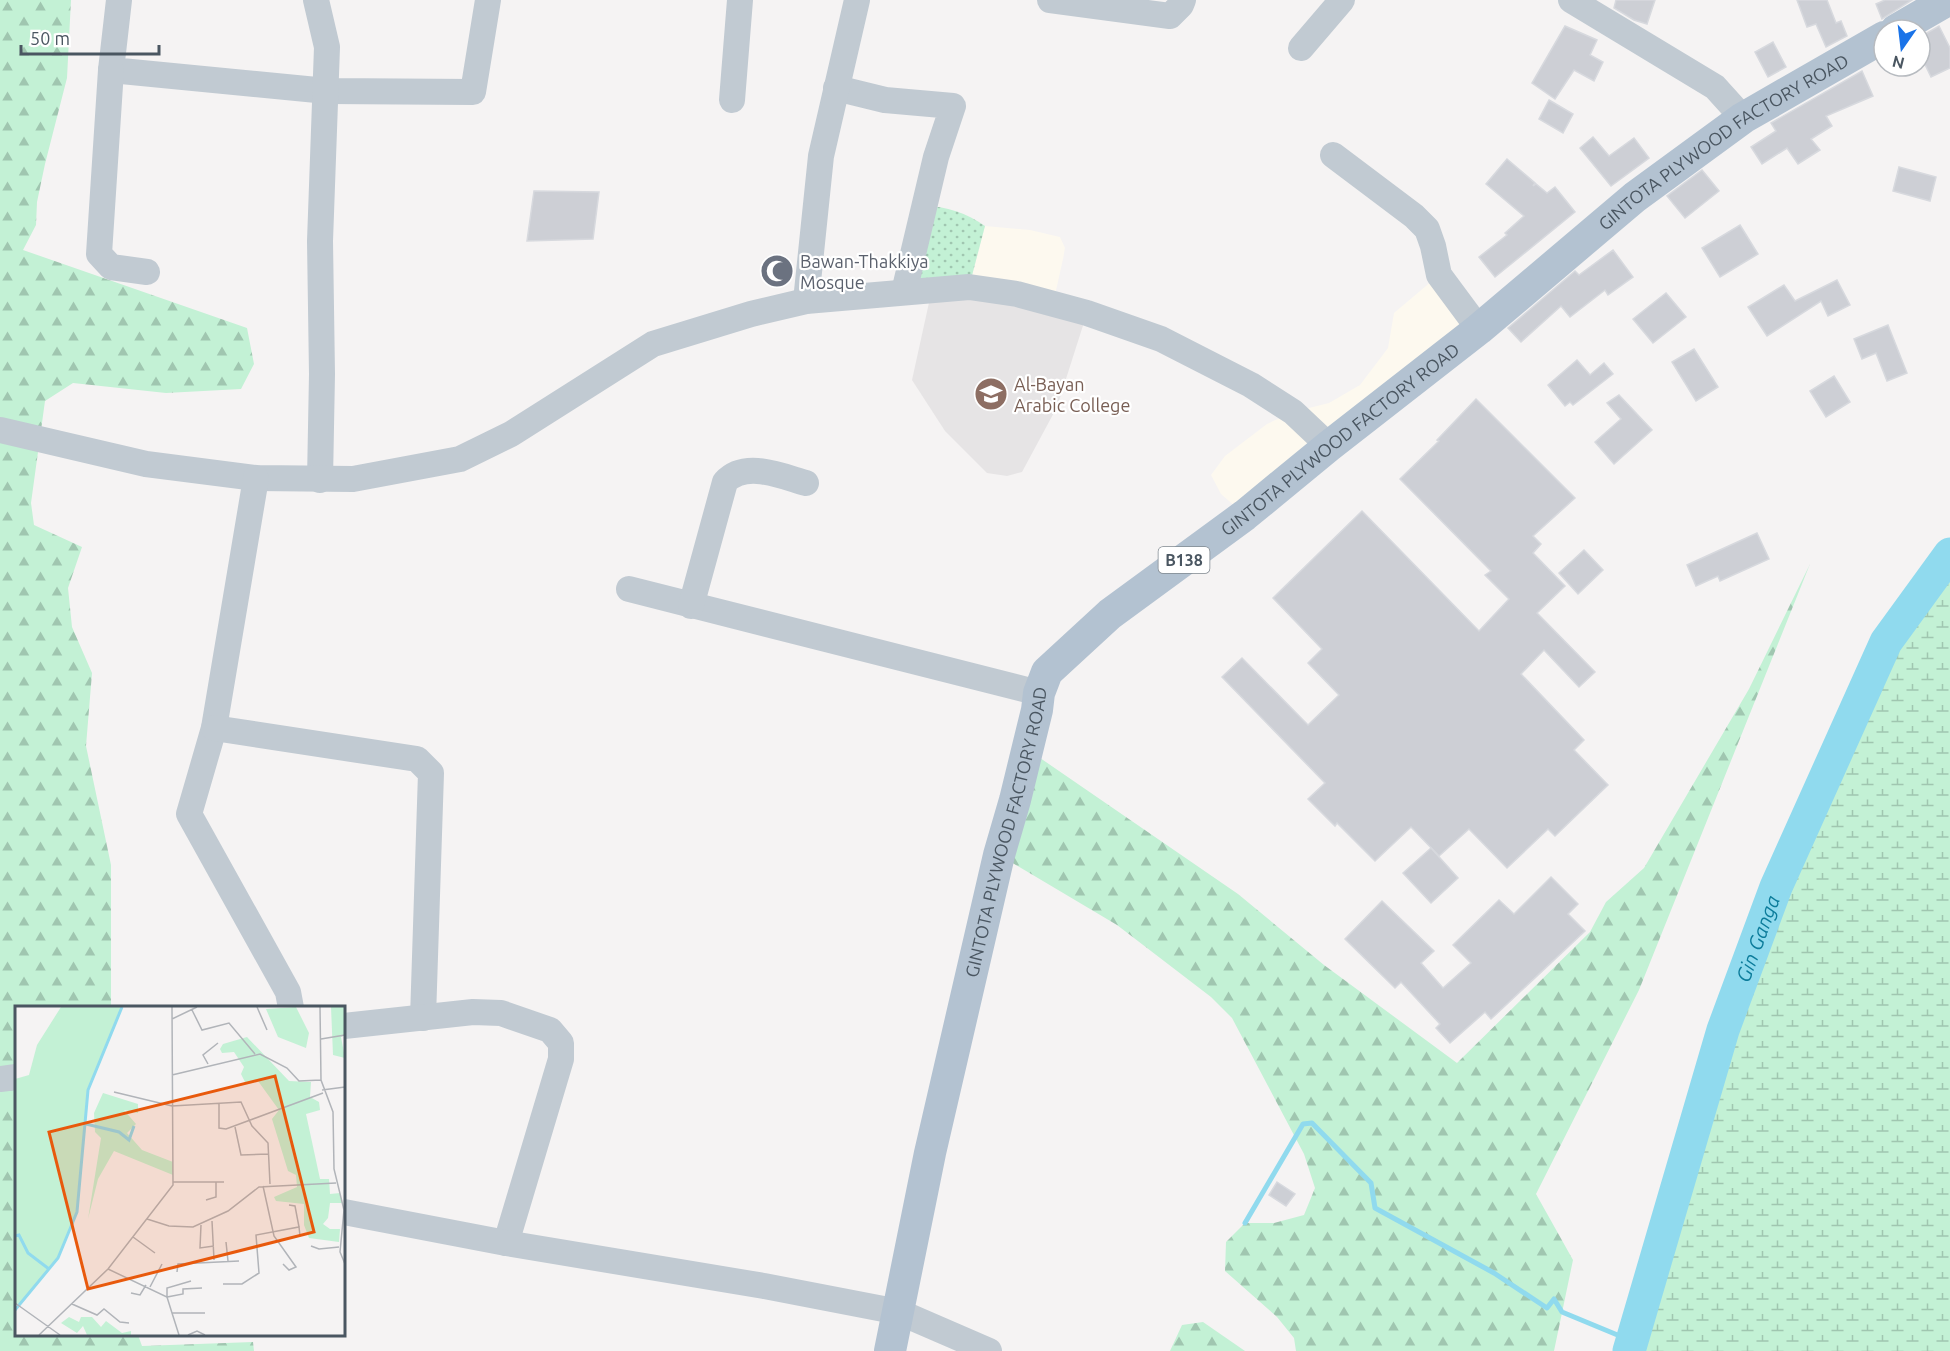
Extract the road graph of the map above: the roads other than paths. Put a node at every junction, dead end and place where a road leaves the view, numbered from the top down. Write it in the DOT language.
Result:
graph roads {
  1 [pos="119,0"];
  2 [pos="316,0"];
  3 [pos="488,0"];
  4 [pos="740,0"];
  5 [pos="857,0"];
  6 [pos="1050,0"];
  7 [pos="1183,0"];
  8 [pos="1342,0"];
  9 [pos="1571,0"];
  10 [pos="1948,0"];
  11 [pos="1917,18"];
  12 [pos="1872,44"];
  13 [pos="1301,48"];
  14 [pos="111,70"];
  15 [pos="836,88"];
  16 [pos="327,91"];
  17 [pos="732,100"];
  18 [pos="1743,118"];
  19 [pos="1333,155"];
  20 [pos="147,272"];
  21 [pos="904,292"];
  22 [pos="806,301"];
  23 [pos="1479,329"];
  24 [pos="0,430"];
  25 [pos="1329,446"];
  26 [pos="256,478"];
  27 [pos="320,480"];
  28 [pos="806,483"];
  29 [pos="629,589"];
  30 [pos="691,606"];
  31 [pos="1039,693"];
  32 [pos="214,728"];
  33 [pos="291,1006"];
  34 [pos="423,1017"];
  35 [pos="345,1026"];
  36 [pos="15,1077"];
  37 [pos="0,1079"];
  38 [pos="345,1212"];
  39 [pos="506,1243"];
  40 [pos="899,1312"];
  41 [pos="890,1351"];
  42 [pos="989,1351"];
  1 -- 14 [label="street"];
  2 -- 16 [label="street"];
  3 -- 16 [label="street"];
  4 -- 17 [label="street"];
  5 -- 15 [label="street"];
  6 -- 7 [label="street"];
  8 -- 13 [label="street"];
  9 -- 18 [label="street"];
  10 -- 11 [label="main road"];
  12 -- 18 [label="main road, GINTOTA PLYWOOD FACTORY ROAD / B138"];
  14 -- 16 [label="street"];
  14 -- 20 [label="street"];
  15 -- 21 [label="street"];
  15 -- 22 [label="street"];
  16 -- 27 [label="street"];
  18 -- 23 [label="main road, GINTOTA PLYWOOD FACTORY ROAD / B138"];
  19 -- 23 [label="street"];
  21 -- 22 [label="street"];
  21 -- 25 [label="street"];
  22 -- 27 [label="street"];
  23 -- 25 [label="main road, GINTOTA PLYWOOD FACTORY ROAD / B138"];
  24 -- 26 [label="street"];
  25 -- 31 [label="main road, GINTOTA PLYWOOD FACTORY ROAD / B138"];
  26 -- 27 [label="street"];
  26 -- 32 [label="street"];
  28 -- 30 [label="street"];
  29 -- 30 [label="street"];
  30 -- 31 [label="street"];
  31 -- 40 [label="main road, GINTOTA PLYWOOD FACTORY ROAD / B138"];
  32 -- 33 [label="street"];
  32 -- 34 [label="street"];
  34 -- 35 [label="street"];
  34 -- 39 [label="street"];
  36 -- 37 [label="street"];
  38 -- 39 [label="street"];
  39 -- 40 [label="street"];
  40 -- 41 [label="main road, GINTOTA PLYWOOD FACTORY ROAD / B138"];
  40 -- 42 [label="street"];
}
